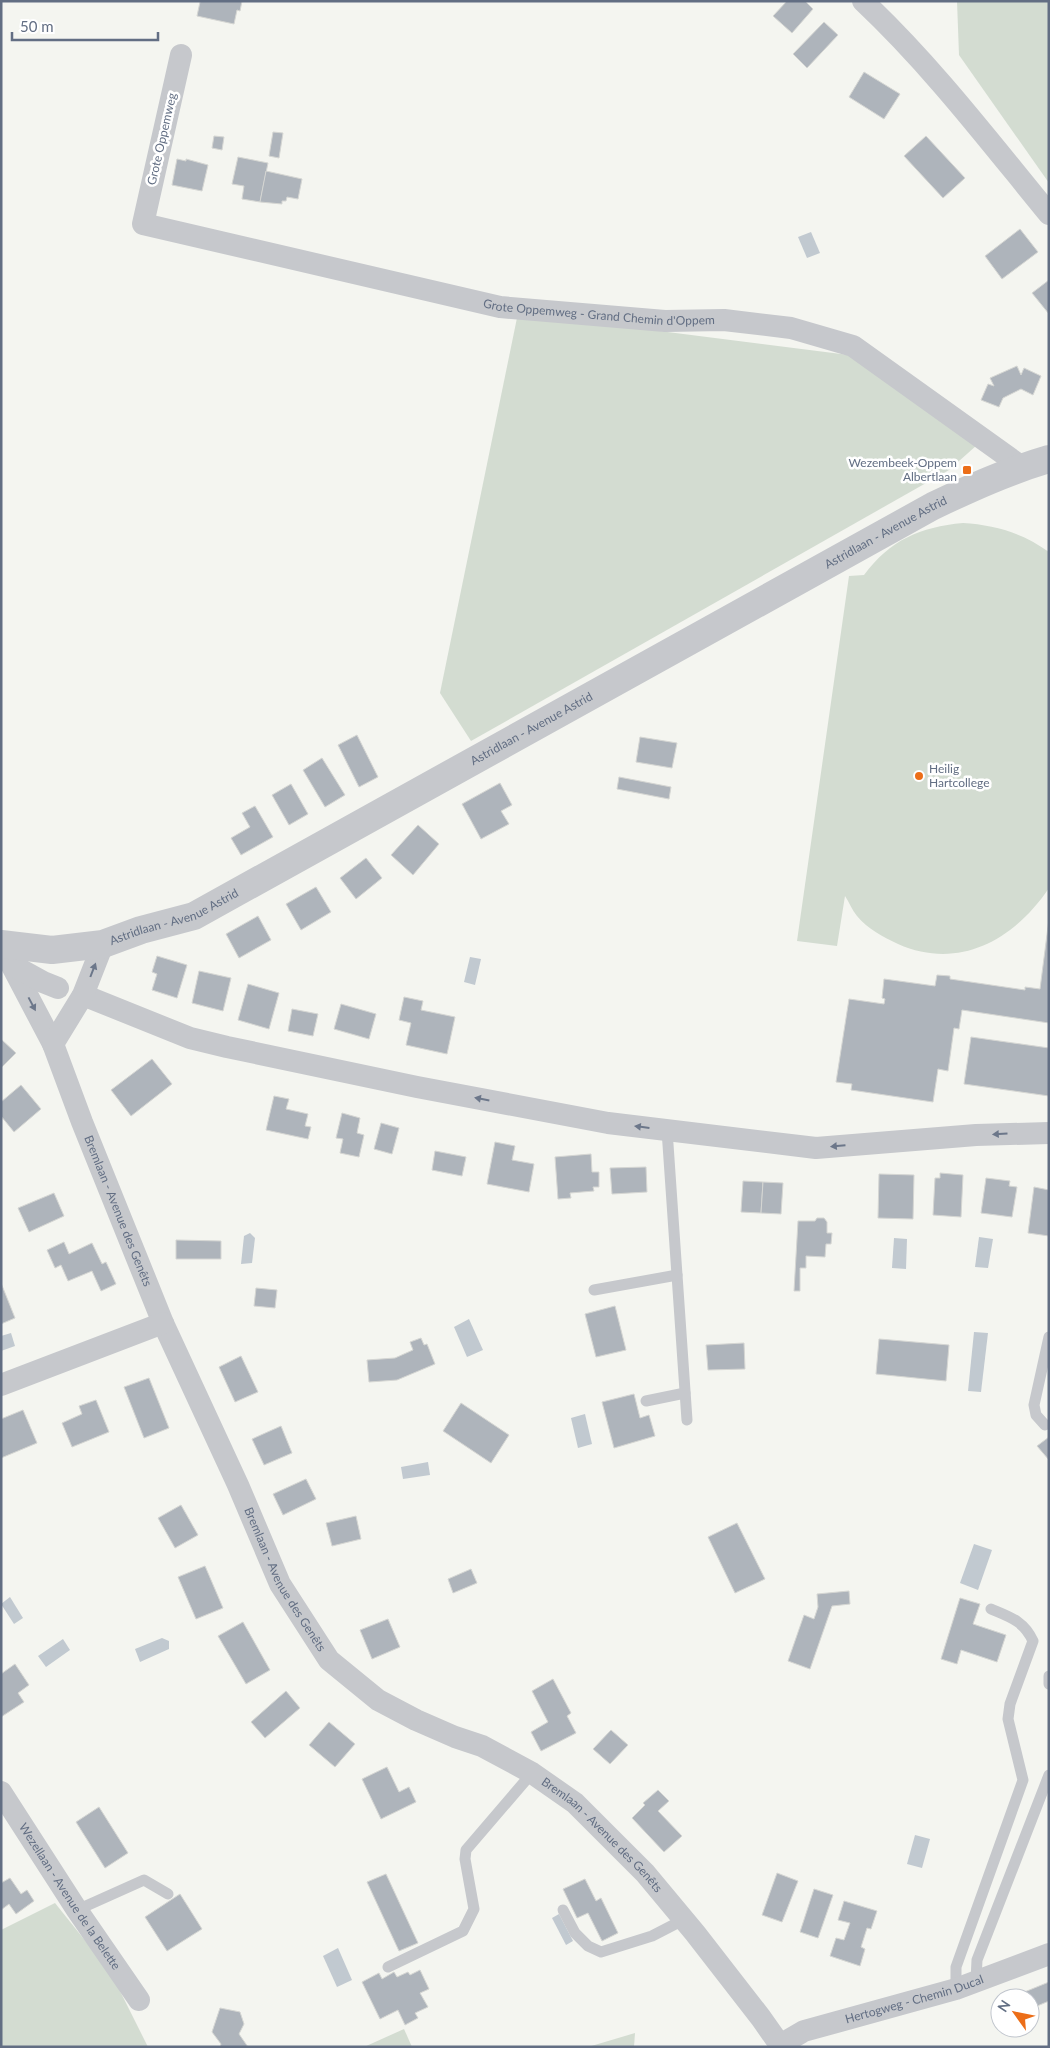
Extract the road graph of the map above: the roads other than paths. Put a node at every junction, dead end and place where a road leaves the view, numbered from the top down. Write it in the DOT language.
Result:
graph roads {
  1 [pos="863,1"];
  2 [pos="181,55"];
  3 [pos="1049,214"];
  4 [pos="143,224"];
  5 [pos="1049,460"];
  6 [pos="1022,467"];
  7 [pos="103,944"];
  8 [pos="5,951"];
  9 [pos="58,988"];
  10 [pos="83,995"];
  11 [pos="53,1044"];
  12 [pos="667,1130"];
  13 [pos="1049,1133"];
  14 [pos="677,1275"];
  15 [pos="594,1290"];
  16 [pos="163,1323"];
  17 [pos="1049,1337"];
  18 [pos="1,1385"];
  19 [pos="685,1393"];
  20 [pos="646,1401"];
  21 [pos="687,1420"];
  22 [pos="1045,1425"];
  23 [pos="991,1608"];
  24 [pos="1049,1676"];
  25 [pos="1049,1684"];
  26 [pos="532,1773"];
  27 [pos="1049,1775"];
  28 [pos="1,1792"];
  29 [pos="168,1894"];
  30 [pos="77,1910"];
  31 [pos="563,1910"];
  32 [pos="683,1920"];
  33 [pos="1049,1954"];
  34 [pos="388,1967"];
  35 [pos="966,1985"];
  36 [pos="139,2000"];
  37 [pos="780,2045"];
  1 -- 3 [label="street"];
  2 -- 4 [label="street, Grote Oppemweg"];
  4 -- 6 [label="street, Grote Oppemweg - Grand Chemin d'Oppem"];
  5 -- 6 [label="street, Astridlaan - Avenue Astrid"];
  6 -- 7 [label="street, Astridlaan - Avenue Astrid"];
  7 -- 8 [label="street, Astridlaan - Avenue Astrid"];
  10 -- 7 [label="street, one-way"];
  8 -- 9 [label="street"];
  8 -- 11 [label="street, Bremlaan - Avenue des Genêts, one-way"];
  10 -- 11 [label="street"];
  12 -- 10 [label="street, one-way"];
  11 -- 16 [label="street, Bremlaan - Avenue des Genêts"];
  13 -- 12 [label="street, one-way"];
  12 -- 14 [label="lane"];
  14 -- 15 [label="lane"];
  14 -- 19 [label="lane"];
  16 -- 18 [label="street"];
  16 -- 26 [label="street, Bremlaan - Avenue des Genêts"];
  17 -- 22 [label="lane"];
  19 -- 20 [label="lane"];
  19 -- 21 [label="lane"];
  23 -- 35 [label="lane"];
  24 -- 25 [label="lane"];
  26 -- 32 [label="street, Bremlaan - Avenue des Genêts"];
  26 -- 34 [label="lane"];
  27 -- 35 [label="lane"];
  28 -- 30 [label="street, Wezellaan - Avenue de la Belette"];
  29 -- 30 [label="lane"];
  30 -- 36 [label="street, Wezellaan - Avenue de la Belette"];
  31 -- 32 [label="lane"];
  32 -- 37 [label="street, Bremlaan - Avenue des Genêts"];
  33 -- 35 [label="street, Hertogweg - Chemin Ducal"];
  35 -- 37 [label="street, Hertogweg - Chemin Ducal"];
}
